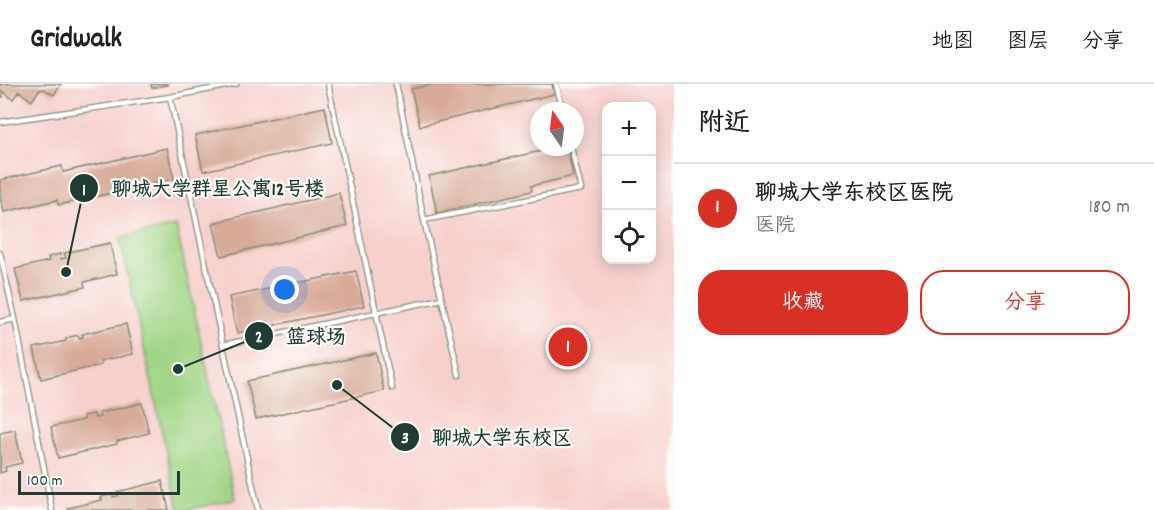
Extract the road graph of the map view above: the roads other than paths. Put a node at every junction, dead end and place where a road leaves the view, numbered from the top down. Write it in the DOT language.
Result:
graph roads {
  1 [pos="236,84"];
  2 [pos="328,84"];
  3 [pos="396,84"];
  4 [pos="556,84"];
  5 [pos="170,98"];
  6 [pos="561,102"];
  7 [pos="0,122"];
  8 [pos="573,156"];
  9 [pos="424,220"];
  10 [pos="0,253"];
  11 [pos="442,299"];
  12 [pos="376,312"];
  13 [pos="15,319"];
  14 [pos="0,322"];
  15 [pos="223,345"];
  16 [pos="459,375"];
  17 [pos="392,388"];
  18 [pos="52,510"];
  19 [pos="258,510"];
  1 -- 5 [label="lane"];
  2 -- 12 [label="lane"];
  3 -- 9 [label="lane"];
  4 -- 6 [label="lane"];
  5 -- 7 [label="lane"];
  5 -- 15 [label="lane"];
  8 -- 9 [label="lane"];
  9 -- 11 [label="lane"];
  10 -- 13 [label="lane"];
  11 -- 12 [label="lane"];
  11 -- 16 [label="lane"];
  12 -- 15 [label="lane"];
  12 -- 17 [label="lane"];
  13 -- 14 [label="lane"];
  13 -- 18 [label="lane"];
  15 -- 19 [label="lane"];
}
